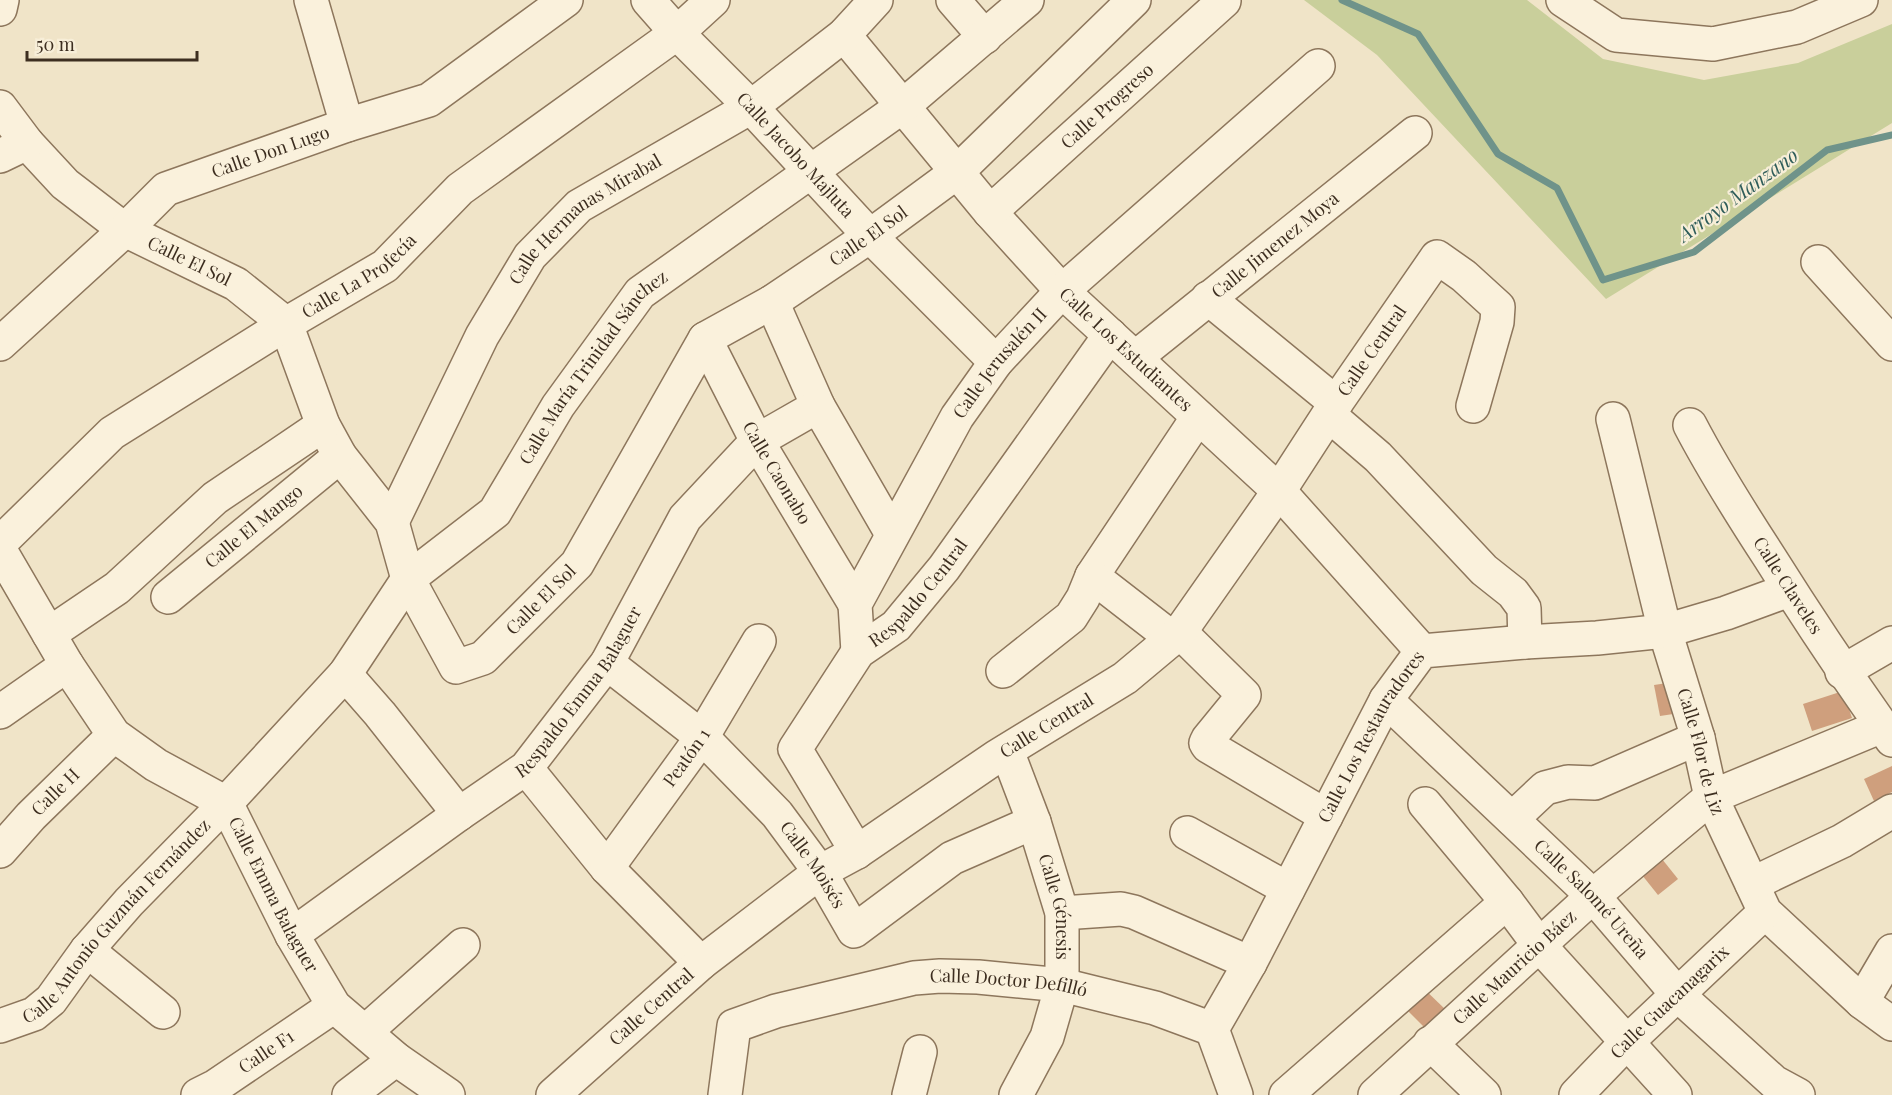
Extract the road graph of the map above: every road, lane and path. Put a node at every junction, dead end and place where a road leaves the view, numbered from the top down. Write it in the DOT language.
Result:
graph roads {
  1 [pos="2,0"];
  2 [pos="311,0"];
  3 [pos="566,0"];
  4 [pos="648,0"];
  5 [pos="713,0"];
  6 [pos="876,0"];
  7 [pos="953,0"];
  8 [pos="1027,0"];
  9 [pos="1134,0"];
  10 [pos="1563,0"];
  11 [pos="1861,0"];
  12 [pos="1224,2"];
  13 [pos="0,9"];
  14 [pos="677,33"];
  15 [pos="844,35"];
  16 [pos="985,37"];
  17 [pos="1318,66"];
  18 [pos="903,106"];
  19 [pos="0,107"];
  20 [pos="751,107"];
  21 [pos="348,125"];
  22 [pos="1415,133"];
  23 [pos="14,149"];
  24 [pos="811,171"];
  25 [pos="957,172"];
  26 [pos="990,212"];
  27 [pos="125,230"];
  28 [pos="870,236"];
  29 [pos="1818,262"];
  30 [pos="1062,291"];
  31 [pos="1208,298"];
  32 [pos="772,302"];
  33 [pos="1885,322"];
  34 [pos="286,324"];
  35 [pos="1110,335"];
  36 [pos="705,339"];
  37 [pos="0,344"];
  38 [pos="1135,358"];
  39 [pos="996,362"];
  40 [pos="818,406"];
  41 [pos="1473,406"];
  42 [pos="1332,409"];
  43 [pos="1198,417"];
  44 [pos="1613,419"];
  45 [pos="323,425"];
  46 [pos="1690,425"];
  47 [pos="757,441"];
  48 [pos="340,456"];
  49 [pos="1279,491"];
  50 [pos="392,522"];
  51 [pos="892,534"];
  52 [pos="0,543"];
  53 [pos="0,550"];
  54 [pos="1092,576"];
  55 [pos="408,579"];
  56 [pos="1790,590"];
  57 [pos="168,597"];
  58 [pos="855,604"];
  59 [pos="1665,631"];
  60 [pos="50,634"];
  61 [pos="1176,635"];
  62 [pos="759,641"];
  63 [pos="1525,642"];
  64 [pos="1892,644"];
  65 [pos="1422,651"];
  66 [pos="858,652"];
  67 [pos="607,663"];
  68 [pos="66,665"];
  69 [pos="1003,671"];
  70 [pos="1842,672"];
  71 [pos="345,674"];
  72 [pos="1386,700"];
  73 [pos="0,712"];
  74 [pos="1887,733"];
  75 [pos="114,735"];
  76 [pos="702,736"];
  77 [pos="1698,738"];
  78 [pos="1007,751"];
  79 [pos="526,768"];
  80 [pos="1711,797"];
  81 [pos="226,803"];
  82 [pos="1425,804"];
  83 [pos="1892,811"];
  84 [pos="459,814"];
  85 [pos="1326,816"];
  86 [pos="1512,819"];
  87 [pos="1034,822"];
  88 [pos="1187,833"];
  89 [pos="0,851"];
  90 [pos="857,852"];
  91 [pos="607,868"];
  92 [pos="820,872"];
  93 [pos="1288,889"];
  94 [pos="1593,896"];
  95 [pos="1759,898"];
  96 [pos="1507,902"];
  97 [pos="1062,914"];
  98 [pos="292,935"];
  99 [pos="463,945"];
  100 [pos="1539,945"];
  101 [pos="87,950"];
  102 [pos="1892,951"];
  103 [pos="701,963"];
  104 [pos="1250,963"];
  105 [pos="1062,985"];
  106 [pos="1678,995"];
  107 [pos="1862,1002"];
  108 [pos="334,1006"];
  109 [pos="163,1012"];
  110 [pos="1892,1024"];
  111 [pos="0,1026"];
  112 [pos="1212,1029"];
  113 [pos="365,1032"];
  114 [pos="1626,1042"];
  115 [pos="1430,1043"];
  116 [pos="920,1052"];
  117 [pos="396,1059"];
  118 [pos="429,1090"];
  119 [pos="1229,1092"];
  120 [pos="198,1095"];
  121 [pos="349,1095"];
  122 [pos="553,1095"];
  123 [pos="725,1095"];
  124 [pos="909,1095"];
  125 [pos="1016,1095"];
  126 [pos="1286,1095"];
  127 [pos="1376,1095"];
  128 [pos="1484,1095"];
  129 [pos="1576,1095"];
  130 [pos="1675,1095"];
  131 [pos="1798,1095"];
  1 -- 13 [label="street"];
  2 -- 21 [label="street"];
  3 -- 21 [label="street, Calle Don Lugo"];
  4 -- 14 [label="street, Calle Jacobo Majluta"];
  5 -- 14 [label="street, Calle La Profecía"];
  6 -- 15 [label="street, Calle Hermanas Mirabal"];
  7 -- 16 [label="street"];
  8 -- 16 [label="street, Calle María Trinidad Sánchez"];
  9 -- 25 [label="street, Calle El Sol"];
  10 -- 11 [label="street"];
  12 -- 26 [label="street, Calle Progreso"];
  14 -- 20 [label="street, Calle Jacobo Majluta"];
  14 -- 34 [label="street, Calle La Profecía"];
  15 -- 18 [label="street, Calle Los Estudiantes"];
  15 -- 20 [label="street, Calle Hermanas Mirabal"];
  16 -- 18 [label="street, Calle María Trinidad Sánchez"];
  17 -- 30 [label="street, Calle Jerusalén II"];
  18 -- 24 [label="street, Calle María Trinidad Sánchez"];
  18 -- 25 [label="street, Calle Los Estudiantes"];
  19 -- 23 [label="street, Calle El Sol"];
  20 -- 24 [label="street, Calle Jacobo Majluta"];
  20 -- 50 [label="street, Calle Hermanas Mirabal"];
  21 -- 27 [label="street, Calle Don Lugo"];
  22 -- 31 [label="street, Calle Jimenez Moya"];
  23 -- 27 [label="street, Calle El Sol"];
  24 -- 28 [label="street, Calle Jacobo Majluta"];
  24 -- 55 [label="street, Calle María Trinidad Sánchez"];
  25 -- 26 [label="street, Calle Los Estudiantes"];
  25 -- 28 [label="street, Calle El Sol"];
  26 -- 30 [label="street, Calle Los Estudiantes"];
  27 -- 34 [label="street, Calle El Sol"];
  27 -- 37 [label="street, Calle Don Lugo"];
  28 -- 32 [label="street, Calle El Sol"];
  28 -- 39 [label="street, Calle Jacobo Majluta"];
  29 -- 33 [label="street"];
  30 -- 35 [label="street, Calle Los Estudiantes"];
  30 -- 39 [label="street, Calle Jerusalén II"];
  31 -- 38 [label="street, Calle Jimenez Moya"];
  31 -- 42 [label="street"];
  32 -- 36 [label="street, Calle El Sol"];
  32 -- 40 [label="street"];
  34 -- 45 [label="street, Calle El Sol"];
  34 -- 52 [label="street, Calle La Profecía"];
  35 -- 38 [label="street, Calle Los Estudiantes"];
  35 -- 66 [label="street, Respaldo Central"];
  36 -- 47 [label="street, Calle Caonabo"];
  36 -- 55 [label="street, Calle El Sol"];
  38 -- 43 [label="street, Calle Los Estudiantes"];
  39 -- 51 [label="street, Calle Jerusalén II"];
  40 -- 47 [label="street, Respaldo Emma Balaguer"];
  40 -- 51 [label="street"];
  41 -- 42 [label="street, Calle Central"];
  42 -- 49 [label="street, Calle Central"];
  42 -- 63 [label="street"];
  43 -- 49 [label="street, Calle Los Estudiantes"];
  43 -- 54 [label="street"];
  44 -- 59 [label="street, Calle Flor de Liz"];
  45 -- 48 [label="street, Calle El Sol"];
  45 -- 60 [label="street"];
  46 -- 56 [label="street, Calle Claveles"];
  47 -- 58 [label="street, Calle Caonabo"];
  47 -- 67 [label="street, Respaldo Emma Balaguer"];
  48 -- 50 [label="street, Calle El Sol"];
  48 -- 57 [label="street, Calle El Mango"];
  49 -- 61 [label="street, Calle Central"];
  49 -- 65 [label="street, Calle Los Estudiantes"];
  50 -- 55 [label="street, Calle El Sol"];
  51 -- 58 [label="street, Calle Jerusalén II"];
  53 -- 60 [label="street, Calle Emma Balaguer"];
  54 -- 61 [label="street"];
  54 -- 69 [label="street"];
  55 -- 71 [label="street, Calle María Trinidad Sánchez"];
  56 -- 59 [label="street, Calle Los Restauradores"];
  56 -- 70 [label="street, Calle Claveles"];
  58 -- 66 [label="street"];
  59 -- 63 [label="street, Calle Los Restauradores"];
  59 -- 77 [label="street, Calle Flor de Liz"];
  60 -- 68 [label="street, Calle Emma Balaguer"];
  61 -- 78 [label="street, Calle Central"];
  61 -- 85 [label="street"];
  62 -- 76 [label="street, Peatón 1"];
  63 -- 65 [label="street, Calle Los Restauradores"];
  64 -- 70 [label="street"];
  65 -- 72 [label="street, Calle Los Restauradores"];
  66 -- 90 [label="street, Respaldo Central"];
  67 -- 76 [label="street, Calle Moisés"];
  67 -- 79 [label="street, Respaldo Emma Balaguer"];
  68 -- 73 [label="street"];
  68 -- 75 [label="street, Calle Emma Balaguer"];
  70 -- 74 [label="street, Calle Claveles"];
  71 -- 81 [label="street, Calle María Trinidad Sánchez"];
  71 -- 84 [label="street"];
  72 -- 85 [label="street, Calle Los Restauradores"];
  72 -- 86 [label="street, Calle Salomé Ureña"];
  74 -- 80 [label="street, Calle Mauricio Báez"];
  75 -- 81 [label="street, Calle Emma Balaguer"];
  75 -- 89 [label="street, Calle H"];
  76 -- 91 [label="street, Peatón 1"];
  76 -- 92 [label="street, Calle Moisés"];
  77 -- 80 [label="street, Calle Flor de Liz"];
  77 -- 86 [label="street"];
  78 -- 87 [label="street, Calle Génesis"];
  78 -- 90 [label="street, Calle Central"];
  79 -- 84 [label="street, Respaldo Emma Balaguer"];
  79 -- 91 [label="street"];
  80 -- 94 [label="street, Calle Mauricio Báez"];
  80 -- 95 [label="street, Calle Flor de Liz"];
  81 -- 98 [label="street, Calle Emma Balaguer"];
  81 -- 101 [label="street, Calle Antonio Guzmán Fernández"];
  82 -- 96 [label="street"];
  83 -- 95 [label="street, Calle Guacanagarix"];
  84 -- 98 [label="street, Respaldo Emma Balaguer"];
  85 -- 93 [label="street, Calle Los Restauradores"];
  86 -- 94 [label="street, Calle Salomé Ureña"];
  87 -- 92 [label="street, Calle Moisés"];
  87 -- 97 [label="street, Calle Génesis"];
  88 -- 93 [label="street"];
  90 -- 92 [label="street, Calle Central"];
  91 -- 103 [label="street"];
  92 -- 103 [label="street, Calle Central"];
  93 -- 104 [label="street, Calle Los Restauradores"];
  94 -- 100 [label="street, Calle Mauricio Báez"];
  94 -- 106 [label="street, Calle Salomé Ureña"];
  95 -- 106 [label="street, Calle Guacanagarix"];
  95 -- 107 [label="street, Calle Flor de Liz"];
  96 -- 100 [label="street"];
  96 -- 126 [label="street"];
  97 -- 104 [label="street"];
  97 -- 105 [label="street, Calle Génesis"];
  98 -- 108 [label="street, Calle Emma Balaguer"];
  99 -- 113 [label="street"];
  100 -- 114 [label="street"];
  100 -- 115 [label="street, Calle Mauricio Báez"];
  101 -- 109 [label="street"];
  101 -- 111 [label="street, Calle Antonio Guzmán Fernández"];
  102 -- 107 [label="street"];
  103 -- 122 [label="street, Calle Central"];
  104 -- 112 [label="street, Calle Los Restauradores"];
  105 -- 112 [label="street, Calle Doctor Defilló"];
  105 -- 123 [label="street, Calle Doctor Defilló"];
  105 -- 125 [label="street, Calle Génesis"];
  106 -- 114 [label="street, Calle Guacanagarix"];
  106 -- 131 [label="street, Calle Salomé Ureña"];
  107 -- 110 [label="street, Calle Flor de Liz"];
  108 -- 113 [label="street, Calle Emma Balaguer"];
  108 -- 120 [label="street, Calle F1"];
  112 -- 119 [label="street"];
  113 -- 117 [label="street, Calle Emma Balaguer"];
  114 -- 129 [label="street, Calle Guacanagarix"];
  114 -- 130 [label="street"];
  115 -- 127 [label="street, Calle Mauricio Báez"];
  115 -- 128 [label="street"];
  116 -- 124 [label="street"];
  117 -- 118 [label="street, Calle Emma Balaguer"];
  117 -- 121 [label="street"];
}
